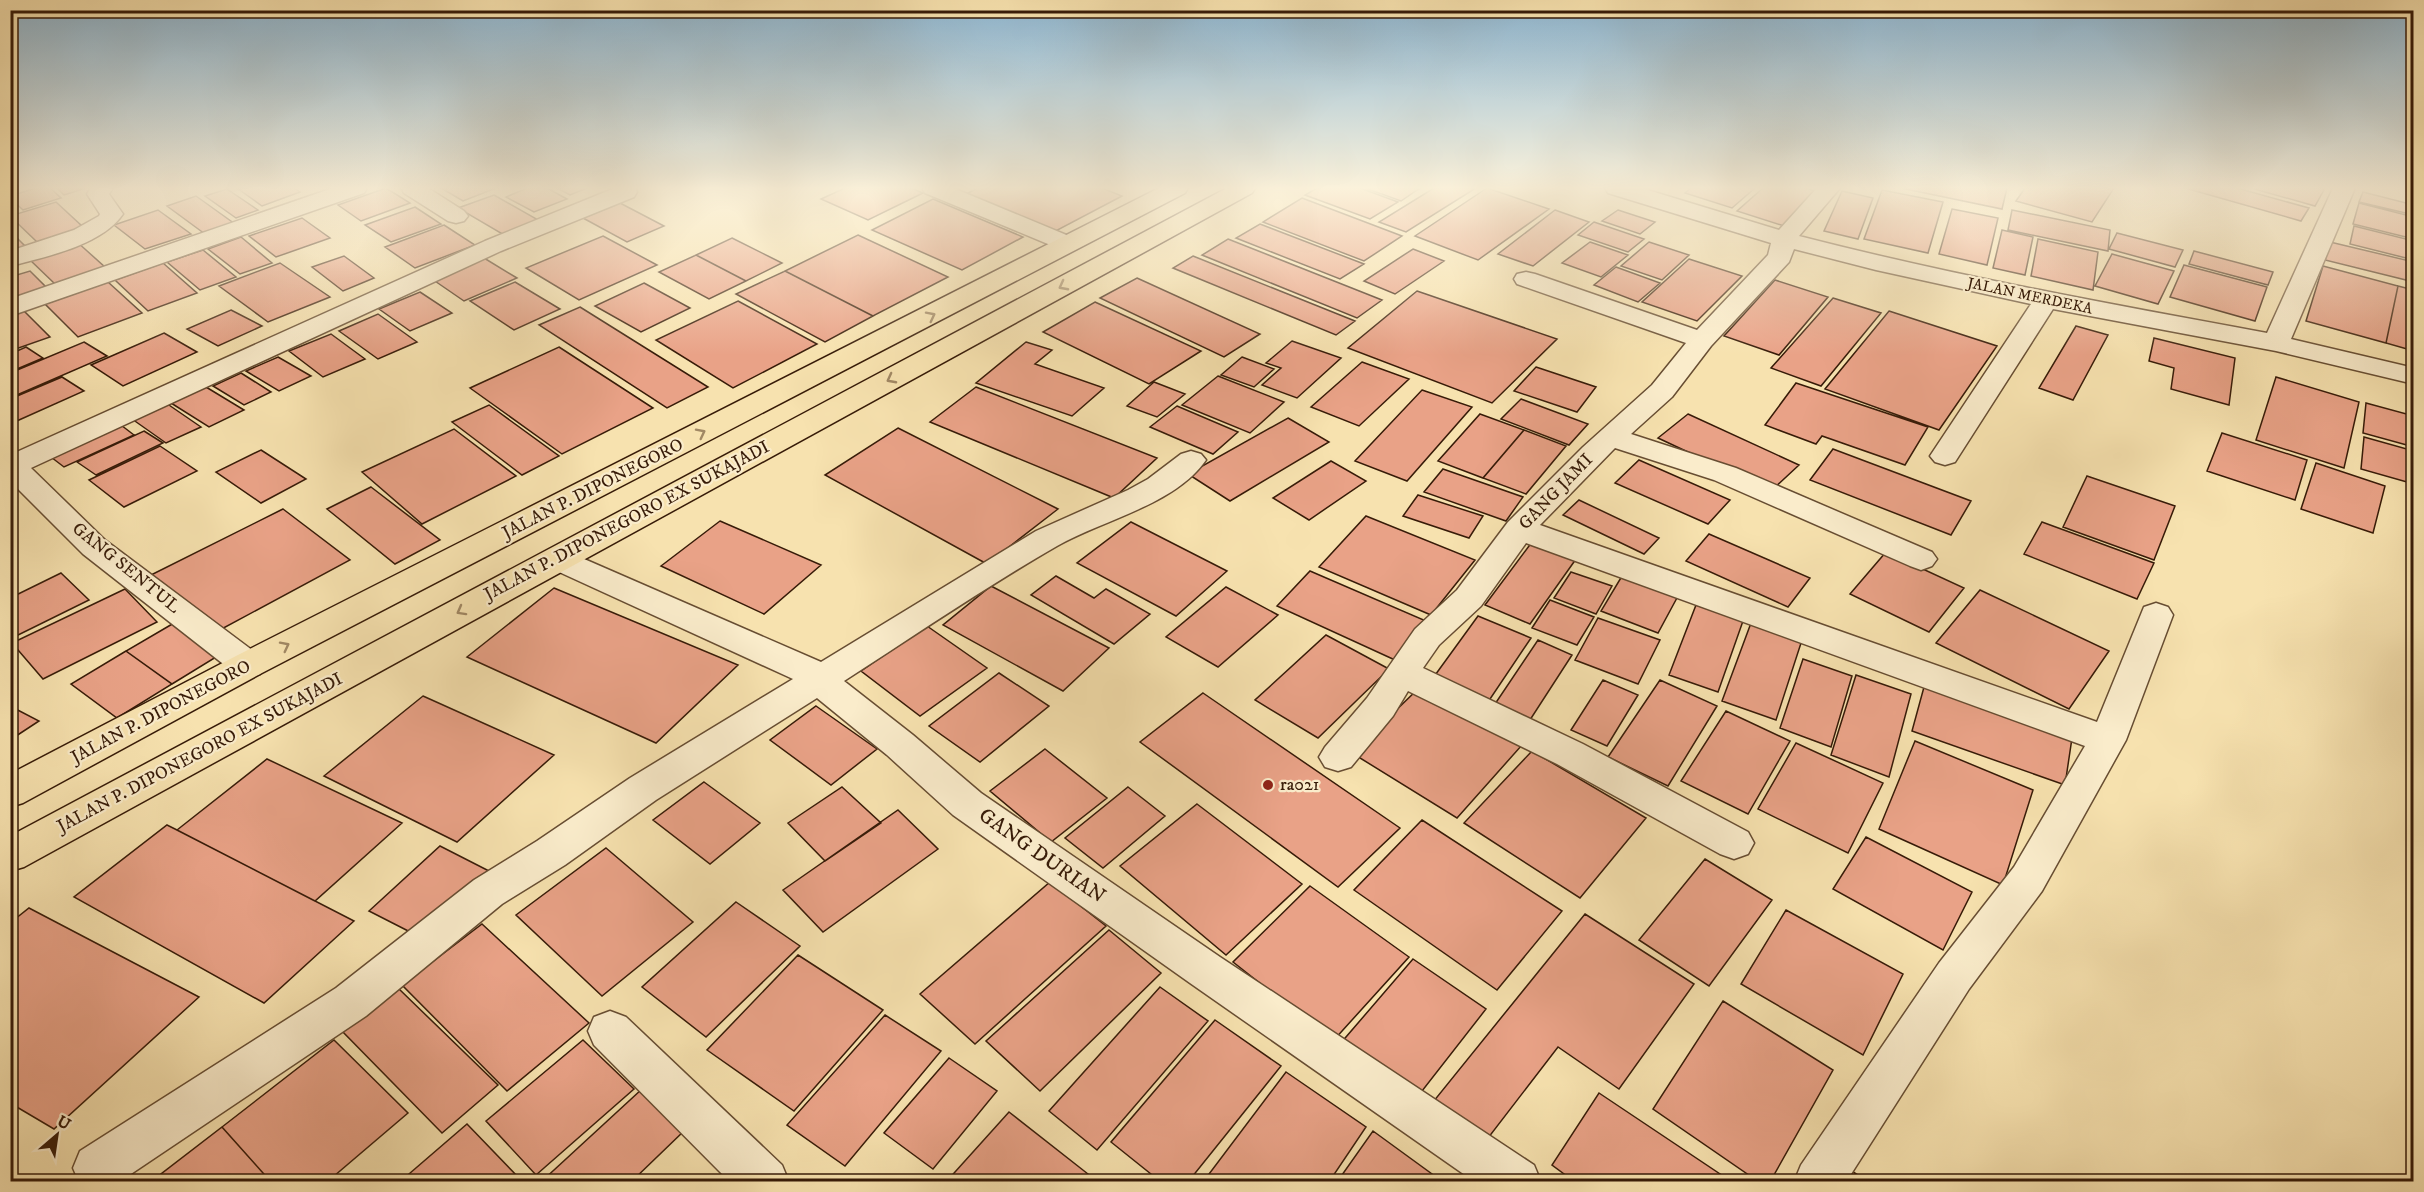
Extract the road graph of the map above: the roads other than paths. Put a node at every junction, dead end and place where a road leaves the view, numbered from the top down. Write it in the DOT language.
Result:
graph roads {
  1 [pos="56,244"];
  2 [pos="196,244"];
  3 [pos="499,244"];
  4 [pos="1068,244"];
  5 [pos="1141,244"];
  6 [pos="1783,244"];
  7 [pos="1802,244"];
  8 [pos="2320,244"];
  9 [pos="10,259"];
  10 [pos="1526,279"];
  11 [pos="2046,300"];
  12 [pos="10,308"];
  13 [pos="1701,340"];
  14 [pos="2276,343"];
  15 [pos="2414,376"];
  16 [pos="1610,437"];
  17 [pos="1945,456"];
  18 [pos="1191,460"];
  19 [pos="11,464"];
  20 [pos="1519,529"];
  21 [pos="505,534"];
  22 [pos="557,559"];
  23 [pos="1921,559"];
  24 [pos="2156,615"];
  25 [pos="248,665"];
  26 [pos="1401,673"];
  27 [pos="822,677"];
  28 [pos="2108,740"];
  29 [pos="1338,757"];
  30 [pos="10,792"];
  31 [pos="1734,843"];
  32 [pos="10,855"];
  33 [pos="610,1031"];
  34 [pos="97,1168"];
  35 [pos="765,1182"];
  36 [pos="1517,1182"];
  37 [pos="1818,1182"];
  1 -- 9 [label="street"];
  2 -- 12 [label="street"];
  3 -- 19 [label="street"];
  21 -- 4 [label="main road, JALAN P. DIPONEGORO, one-way"];
  5 -- 22 [label="main road, JALAN P. DIPONEGORO EX SUKAJADI, one-way"];
  6 -- 13 [label="street, GANG JAMI"];
  7 -- 11 [label="street, JALAN MERDEKA"];
  8 -- 14 [label="street"];
  10 -- 13 [label="street"];
  11 -- 14 [label="street, JALAN MERDEKA"];
  11 -- 17 [label="street"];
  13 -- 16 [label="street, GANG JAMI"];
  14 -- 15 [label="street, JALAN MERDEKA"];
  16 -- 20 [label="street, GANG JAMI"];
  16 -- 23 [label="street"];
  18 -- 27 [label="street"];
  19 -- 25 [label="street, GANG SENTUL"];
  20 -- 26 [label="street, GANG JAMI"];
  20 -- 28 [label="street"];
  21 -- 22 [label="main road"];
  25 -- 21 [label="main road, JALAN P. DIPONEGORO, one-way"];
  22 -- 27 [label="street, GANG DURIAN"];
  22 -- 32 [label="main road, JALAN P. DIPONEGORO EX SUKAJADI, one-way"];
  24 -- 28 [label="street"];
  25 -- 30 [label="main road, JALAN P. DIPONEGORO"];
  26 -- 29 [label="street, GANG JAMI"];
  26 -- 31 [label="street"];
  27 -- 34 [label="street"];
  27 -- 36 [label="street, GANG DURIAN"];
  28 -- 37 [label="street"];
  33 -- 35 [label="street"];
}
